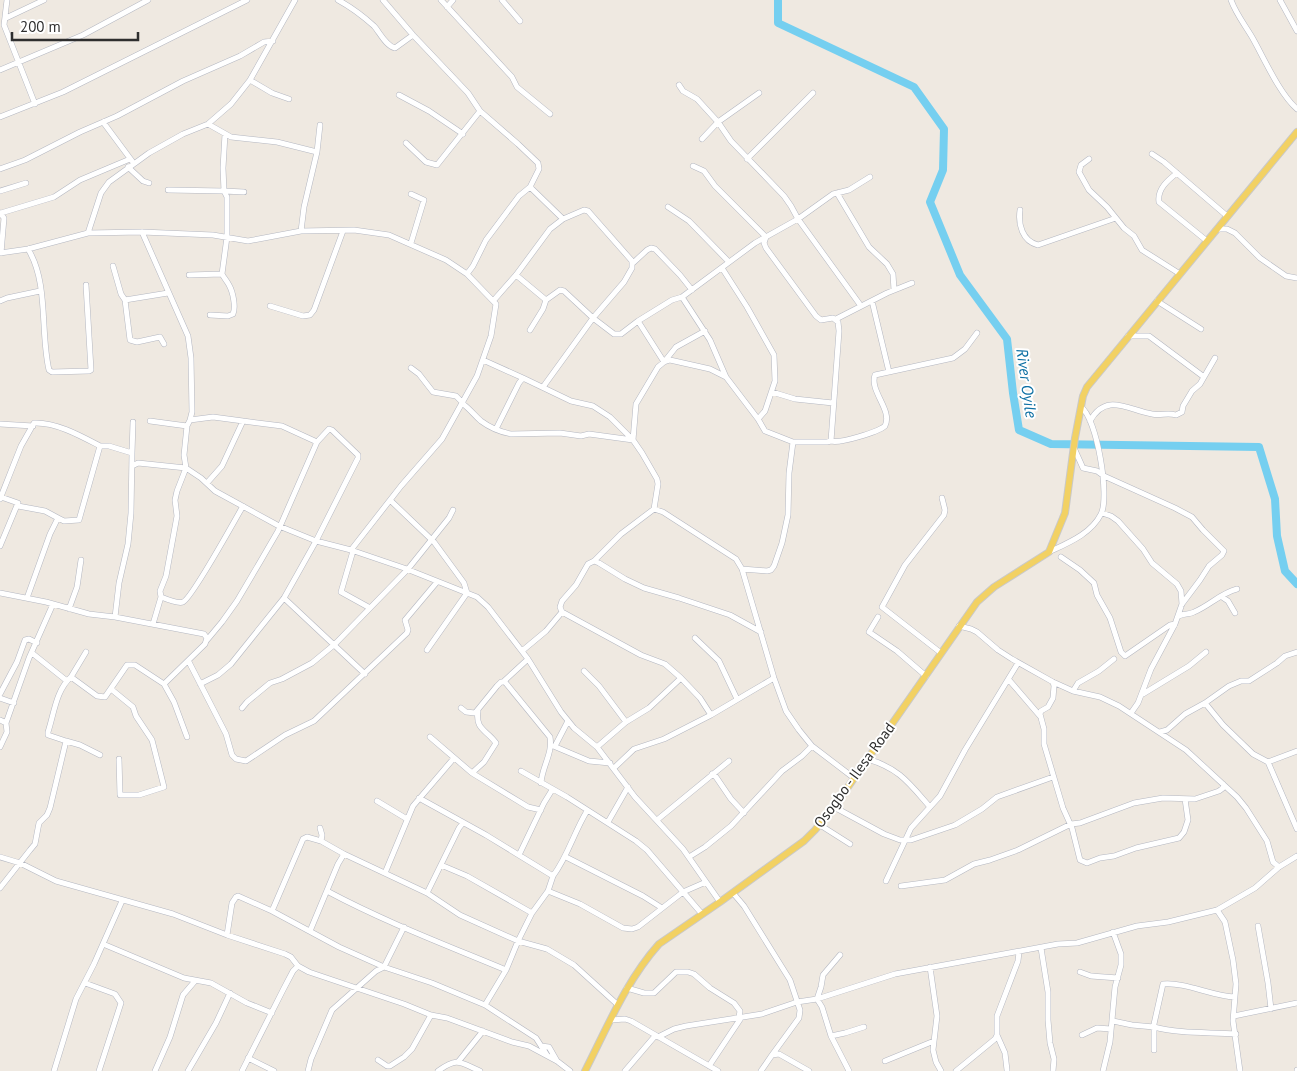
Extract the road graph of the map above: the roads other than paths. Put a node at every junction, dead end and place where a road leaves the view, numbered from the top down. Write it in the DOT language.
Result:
graph roads {
  1 [pos="7,0"];
  2 [pos="44,0"];
  3 [pos="148,0"];
  4 [pos="247,0"];
  5 [pos="295,0"];
  6 [pos="338,0"];
  7 [pos="383,0"];
  8 [pos="441,0"];
  9 [pos="453,0"];
  10 [pos="502,0"];
  11 [pos="1231,0"];
  12 [pos="1280,0"];
  13 [pos="447,7"];
  14 [pos="6,18"];
  15 [pos="520,20"];
  16 [pos="2,26"];
  17 [pos="1297,30"];
  18 [pos="413,35"];
  19 [pos="273,40"];
  20 [pos="19,62"];
  21 [pos="0,70"];
  22 [pos="250,80"];
  23 [pos="679,85"];
  24 [pos="759,93"];
  25 [pos="813,93"];
  26 [pos="399,95"];
  27 [pos="289,98"];
  28 [pos="35,104"];
  29 [pos="1297,108"];
  30 [pos="480,112"];
  31 [pos="550,114"];
  32 [pos="0,117"];
  33 [pos="103,122"];
  34 [pos="718,122"];
  35 [pos="208,124"];
  36 [pos="320,125"];
  37 [pos="1297,132"];
  38 [pos="225,134"];
  39 [pos="463,134"];
  40 [pos="702,139"];
  41 [pos="406,143"];
  42 [pos="317,152"];
  43 [pos="1152,154"];
  44 [pos="747,158"];
  45 [pos="1089,159"];
  46 [pos="132,161"];
  47 [pos="693,166"];
  48 [pos="128,167"];
  49 [pos="0,169"];
  50 [pos="1177,173"];
  51 [pos="870,177"];
  52 [pos="26,183"];
  53 [pos="149,183"];
  54 [pos="530,187"];
  55 [pos="168,190"];
  56 [pos="0,191"];
  57 [pos="224,191"];
  58 [pos="244,192"];
  59 [pos="837,193"];
  60 [pos="411,194"];
  61 [pos="668,207"];
  62 [pos="1020,210"];
  63 [pos="0,213"];
  64 [pos="1228,216"];
  65 [pos="1116,218"];
  66 [pos="563,219"];
  67 [pos="798,219"];
  68 [pos="1218,229"];
  69 [pos="301,231"];
  70 [pos="343,231"];
  71 [pos="142,232"];
  72 [pos="88,233"];
  73 [pos="766,237"];
  74 [pos="226,238"];
  75 [pos="1207,241"];
  76 [pos="411,244"];
  77 [pos="28,249"];
  78 [pos="0,253"];
  79 [pos="729,262"];
  80 [pos="633,263"];
  81 [pos="113,266"];
  82 [pos="722,268"];
  83 [pos="222,274"];
  84 [pos="467,274"];
  85 [pos="1180,274"];
  86 [pos="189,275"];
  87 [pos="516,275"];
  88 [pos="1297,278"];
  89 [pos="912,283"];
  90 [pos="86,285"];
  91 [pos="692,290"];
  92 [pos="894,290"];
  93 [pos="40,291"];
  94 [pos="168,293"];
  95 [pos="682,297"];
  96 [pos="125,300"];
  97 [pos="494,300"];
  98 [pos="546,300"];
  99 [pos="872,301"];
  100 [pos="1157,301"];
  101 [pos="0,302"];
  102 [pos="270,306"];
  103 [pos="860,306"];
  104 [pos="210,315"];
  105 [pos="593,318"];
  106 [pos="836,319"];
  107 [pos="638,321"];
  108 [pos="1201,329"];
  109 [pos="530,330"];
  110 [pos="705,331"];
  111 [pos="977,334"];
  112 [pos="1128,336"];
  113 [pos="164,344"];
  114 [pos="1215,358"];
  115 [pos="484,360"];
  116 [pos="664,362"];
  117 [pos="411,368"];
  118 [pos="889,372"];
  119 [pos="1204,377"];
  120 [pos="523,378"];
  121 [pos="726,378"];
  122 [pos="543,388"];
  123 [pos="772,392"];
  124 [pos="833,403"];
  125 [pos="463,404"];
  126 [pos="1081,408"];
  127 [pos="758,419"];
  128 [pos="190,420"];
  129 [pos="243,420"];
  130 [pos="150,421"];
  131 [pos="1090,421"];
  132 [pos="133,422"];
  133 [pos="0,424"];
  134 [pos="33,426"];
  135 [pos="187,426"];
  136 [pos="496,429"];
  137 [pos="633,440"];
  138 [pos="831,440"];
  139 [pos="317,442"];
  140 [pos="793,442"];
  141 [pos="100,446"];
  142 [pos="1074,448"];
  143 [pos="132,453"];
  144 [pos="132,466"];
  145 [pos="186,468"];
  146 [pos="1104,476"];
  147 [pos="207,483"];
  148 [pos="0,498"];
  149 [pos="942,498"];
  150 [pos="390,500"];
  151 [pos="18,506"];
  152 [pos="243,506"];
  153 [pos="654,509"];
  154 [pos="453,510"];
  155 [pos="1102,513"];
  156 [pos="58,518"];
  157 [pos="279,526"];
  158 [pos="432,539"];
  159 [pos="316,541"];
  160 [pos="0,546"];
  161 [pos="352,551"];
  162 [pos="1049,552"];
  163 [pos="1062,558"];
  164 [pos="81,560"];
  165 [pos="594,561"];
  166 [pos="742,569"];
  167 [pos="408,570"];
  168 [pos="437,582"];
  169 [pos="1237,590"];
  170 [pos="467,593"];
  171 [pos="1,595"];
  172 [pos="161,597"];
  173 [pos="1222,597"];
  174 [pos="27,598"];
  175 [pos="284,598"];
  176 [pos="53,604"];
  177 [pos="1182,604"];
  178 [pos="370,608"];
  179 [pos="69,609"];
  180 [pos="562,612"];
  181 [pos="1235,613"];
  182 [pos="1179,616"];
  183 [pos="878,617"];
  184 [pos="115,618"];
  185 [pos="153,624"];
  186 [pos="1175,624"];
  187 [pos="959,626"];
  188 [pos="761,632"];
  189 [pos="695,638"];
  190 [pos="207,640"];
  191 [pos="37,643"];
  192 [pos="335,644"];
  193 [pos="427,650"];
  194 [pos="522,651"];
  195 [pos="86,652"];
  196 [pos="1206,652"];
  197 [pos="32,653"];
  198 [pos="941,653"];
  199 [pos="1296,654"];
  200 [pos="528,659"];
  201 [pos="1114,659"];
  202 [pos="189,662"];
  203 [pos="1018,663"];
  204 [pos="584,671"];
  205 [pos="366,674"];
  206 [pos="926,676"];
  207 [pos="681,678"];
  208 [pos="774,678"];
  209 [pos="69,679"];
  210 [pos="1009,680"];
  211 [pos="503,682"];
  212 [pos="1053,682"];
  213 [pos="164,684"];
  214 [pos="200,684"];
  215 [pos="111,689"];
  216 [pos="1073,691"];
  217 [pos="0,694"];
  218 [pos="1142,694"];
  219 [pos="0,698"];
  220 [pos="737,699"];
  221 [pos="14,703"];
  222 [pos="1205,703"];
  223 [pos="242,708"];
  224 [pos="461,708"];
  225 [pos="478,711"];
  226 [pos="1131,714"];
  227 [pos="711,715"];
  228 [pos="1040,716"];
  229 [pos="0,720"];
  230 [pos="568,721"];
  231 [pos="626,722"];
  232 [pos="6,723"];
  233 [pos="1160,732"];
  234 [pos="187,737"];
  235 [pos="430,737"];
  236 [pos="66,741"];
  237 [pos="0,746"];
  238 [pos="553,746"];
  239 [pos="812,746"];
  240 [pos="597,747"];
  241 [pos="1297,751"];
  242 [pos="100,755"];
  243 [pos="454,758"];
  244 [pos="119,759"];
  245 [pos="867,759"];
  246 [pos="729,761"];
  247 [pos="1268,762"];
  248 [pos="610,763"];
  249 [pos="614,768"];
  250 [pos="521,771"];
  251 [pos="472,773"];
  252 [pos="712,774"];
  253 [pos="1053,777"];
  254 [pos="854,778"];
  255 [pos="541,783"];
  256 [pos="1223,784"];
  257 [pos="628,787"];
  258 [pos="552,790"];
  259 [pos="418,798"];
  260 [pos="1185,799"];
  261 [pos="377,801"];
  262 [pos="834,807"];
  263 [pos="930,807"];
  264 [pos="541,810"];
  265 [pos="587,811"];
  266 [pos="744,813"];
  267 [pos="407,819"];
  268 [pos="657,820"];
  269 [pos="608,822"];
  270 [pos="463,823"];
  271 [pos="820,824"];
  272 [pos="1071,824"];
  273 [pos="320,828"];
  274 [pos="1297,829"];
  275 [pos="908,839"];
  276 [pos="321,841"];
  277 [pos="850,844"];
  278 [pos="344,854"];
  279 [pos="519,855"];
  280 [pos="1297,856"];
  281 [pos="0,857"];
  282 [pos="566,857"];
  283 [pos="689,857"];
  284 [pos="20,863"];
  285 [pos="441,865"];
  286 [pos="1279,867"];
  287 [pos="384,873"];
  288 [pos="553,876"];
  289 [pos="886,881"];
  290 [pos="706,882"];
  291 [pos="902,886"];
  292 [pos="0,888"];
  293 [pos="328,891"];
  294 [pos="548,891"];
  295 [pos="683,892"];
  296 [pos="427,893"];
  297 [pos="733,893"];
  298 [pos="122,901"];
  299 [pos="720,902"];
  300 [pos="662,908"];
  301 [pos="1217,910"];
  302 [pos="272,911"];
  303 [pos="532,913"];
  304 [pos="702,914"];
  305 [pos="1258,926"];
  306 [pos="404,927"];
  307 [pos="310,931"];
  308 [pos="1113,932"];
  309 [pos="227,935"];
  310 [pos="518,940"];
  311 [pos="103,944"];
  312 [pos="1041,948"];
  313 [pos="1019,952"];
  314 [pos="840,955"];
  315 [pos="298,966"];
  316 [pos="384,967"];
  317 [pos="930,967"];
  318 [pos="506,970"];
  319 [pos="1080,972"];
  320 [pos="1118,978"];
  321 [pos="195,981"];
  322 [pos="85,983"];
  323 [pos="358,988"];
  324 [pos="627,988"];
  325 [pos="230,993"];
  326 [pos="1235,997"];
  327 [pos="817,999"];
  328 [pos="797,1002"];
  329 [pos="1297,1003"];
  330 [pos="485,1005"];
  331 [pos="618,1005"];
  332 [pos="1271,1009"];
  333 [pos="270,1014"];
  334 [pos="431,1014"];
  335 [pos="1234,1016"];
  336 [pos="740,1018"];
  337 [pos="611,1020"];
  338 [pos="1113,1021"];
  339 [pos="1154,1026"];
  340 [pos="864,1027"];
  341 [pos="1111,1029"];
  342 [pos="483,1031"];
  343 [pos="1236,1034"];
  344 [pos="997,1035"];
  345 [pos="1082,1035"];
  346 [pos="832,1036"];
  347 [pos="656,1037"];
  348 [pos="934,1041"];
  349 [pos="541,1046"];
  350 [pos="1154,1050"];
  351 [pos="772,1055"];
  352 [pos="548,1056"];
  353 [pos="248,1058"];
  354 [pos="378,1060"];
  355 [pos="557,1061"];
  356 [pos="884,1061"];
  357 [pos="458,1062"];
  358 [pos="710,1066"];
  359 [pos="1007,1070"];
  360 [pos="54,1071"];
  361 [pos="99,1071"];
  362 [pos="155,1071"];
  363 [pos="188,1071"];
  364 [pos="242,1071"];
  365 [pos="274,1071"];
  366 [pos="308,1071"];
  367 [pos="438,1071"];
  368 [pos="480,1071"];
  369 [pos="570,1071"];
  370 [pos="585,1071"];
  371 [pos="625,1071"];
  372 [pos="718,1071"];
  373 [pos="761,1071"];
  374 [pos="809,1071"];
  375 [pos="849,1071"];
  376 [pos="941,1071"];
  377 [pos="956,1071"];
  378 [pos="1053,1071"];
  379 [pos="1103,1071"];
  380 [pos="1240,1071"];
  1 -- 14 [label="street"];
  2 -- 14 [label="street"];
  3 -- 20 [label="street"];
  4 -- 28 [label="street"];
  5 -- 19 [label="street"];
  6 -- 18 [label="street"];
  7 -- 18 [label="street"];
  8 -- 13 [label="street"];
  9 -- 13 [label="street"];
  10 -- 15 [label="street"];
  11 -- 29 [label="street"];
  12 -- 17 [label="street"];
  13 -- 31 [label="street"];
  14 -- 16 [label="street"];
  16 -- 20 [label="street"];
  18 -- 30 [label="street"];
  19 -- 22 [label="street"];
  19 -- 33 [label="street"];
  20 -- 21 [label="street"];
  20 -- 28 [label="street"];
  22 -- 27 [label="street"];
  22 -- 35 [label="street"];
  23 -- 34 [label="street"];
  24 -- 34 [label="street"];
  25 -- 44 [label="street"];
  26 -- 39 [label="street"];
  28 -- 32 [label="street"];
  30 -- 39 [label="street"];
  30 -- 54 [label="street"];
  33 -- 46 [label="street"];
  33 -- 49 [label="street"];
  34 -- 40 [label="street"];
  34 -- 44 [label="street"];
  35 -- 38 [label="street"];
  35 -- 46 [label="street"];
  36 -- 42 [label="street"];
  37 -- 64 [label="main road"];
  38 -- 42 [label="street"];
  38 -- 57 [label="street"];
  39 -- 41 [label="street"];
  42 -- 69 [label="street"];
  43 -- 50 [label="street"];
  44 -- 67 [label="street"];
  45 -- 65 [label="street"];
  46 -- 48 [label="street"];
  46 -- 63 [label="street"];
  47 -- 73 [label="street"];
  48 -- 53 [label="street"];
  48 -- 72 [label="street"];
  50 -- 64 [label="street"];
  50 -- 75 [label="street"];
  51 -- 59 [label="street"];
  52 -- 56 [label="street"];
  54 -- 66 [label="street"];
  54 -- 84 [label="street"];
  55 -- 57 [label="street"];
  57 -- 58 [label="street"];
  57 -- 74 [label="street"];
  59 -- 67 [label="street"];
  59 -- 92 [label="street"];
  60 -- 76 [label="street"];
  61 -- 79 [label="street"];
  62 -- 65 [label="street"];
  63 -- 78 [label="street"];
  64 -- 68 [label="main road"];
  65 -- 85 [label="street"];
  66 -- 80 [label="street"];
  66 -- 87 [label="street"];
  67 -- 73 [label="street"];
  67 -- 103 [label="street"];
  68 -- 75 [label="main road"];
  68 -- 88 [label="street"];
  69 -- 70 [label="street"];
  69 -- 74 [label="street"];
  70 -- 76 [label="street"];
  70 -- 102 [label="street"];
  71 -- 72 [label="street"];
  71 -- 74 [label="street"];
  71 -- 94 [label="street"];
  72 -- 77 [label="street"];
  73 -- 79 [label="street"];
  73 -- 106 [label="street"];
  74 -- 83 [label="street"];
  75 -- 85 [label="main road"];
  76 -- 84 [label="street"];
  77 -- 78 [label="street"];
  77 -- 93 [label="street"];
  79 -- 82 [label="street"];
  80 -- 91 [label="street"];
  80 -- 105 [label="street"];
  81 -- 96 [label="street"];
  82 -- 91 [label="street"];
  82 -- 123 [label="street"];
  83 -- 86 [label="street"];
  83 -- 104 [label="street"];
  84 -- 97 [label="street"];
  85 -- 100 [label="main road"];
  87 -- 97 [label="street"];
  87 -- 98 [label="street"];
  89 -- 92 [label="street"];
  90 -- 93 [label="street"];
  91 -- 95 [label="street"];
  92 -- 99 [label="street"];
  93 -- 101 [label="street"];
  94 -- 96 [label="street"];
  94 -- 128 [label="street"];
  95 -- 107 [label="street"];
  95 -- 110 [label="street"];
  96 -- 113 [label="street"];
  97 -- 115 [label="street"];
  98 -- 105 [label="street"];
  98 -- 109 [label="street"];
  99 -- 103 [label="street"];
  99 -- 118 [label="street"];
  100 -- 108 [label="street"];
  100 -- 112 [label="main road"];
  103 -- 106 [label="street"];
  105 -- 107 [label="street"];
  105 -- 122 [label="street"];
  106 -- 124 [label="street"];
  107 -- 116 [label="street"];
  110 -- 116 [label="street"];
  110 -- 121 [label="street"];
  111 -- 118 [label="street"];
  112 -- 119 [label="street"];
  112 -- 126 [label="main road"];
  114 -- 119 [label="street"];
  115 -- 120 [label="street"];
  115 -- 125 [label="street"];
  116 -- 121 [label="street"];
  116 -- 137 [label="street"];
  117 -- 125 [label="street"];
  118 -- 138 [label="street"];
  119 -- 131 [label="street"];
  120 -- 122 [label="street"];
  120 -- 136 [label="street"];
  121 -- 127 [label="street"];
  122 -- 137 [label="street"];
  123 -- 124 [label="street"];
  123 -- 127 [label="street"];
  124 -- 138 [label="street"];
  125 -- 136 [label="street"];
  125 -- 150 [label="street"];
  126 -- 131 [label="street"];
  126 -- 142 [label="main road"];
  127 -- 140 [label="street"];
  128 -- 129 [label="street"];
  128 -- 135 [label="street"];
  129 -- 139 [label="street"];
  129 -- 147 [label="street"];
  130 -- 135 [label="street"];
  131 -- 146 [label="street"];
  132 -- 143 [label="street"];
  133 -- 134 [label="street"];
  134 -- 141 [label="street"];
  134 -- 148 [label="street"];
  135 -- 145 [label="street"];
  136 -- 137 [label="street"];
  137 -- 153 [label="street"];
  138 -- 140 [label="street"];
  139 -- 157 [label="street"];
  139 -- 159 [label="street"];
  140 -- 166 [label="street"];
  141 -- 143 [label="street"];
  141 -- 156 [label="street"];
  142 -- 146 [label="street"];
  142 -- 162 [label="main road"];
  143 -- 144 [label="street"];
  144 -- 145 [label="street"];
  144 -- 184 [label="street"];
  145 -- 147 [label="street"];
  145 -- 172 [label="street"];
  146 -- 155 [label="street"];
  146 -- 177 [label="street"];
  147 -- 152 [label="street"];
  148 -- 151 [label="street"];
  149 -- 198 [label="street"];
  150 -- 158 [label="street"];
  150 -- 161 [label="street"];
  151 -- 156 [label="street"];
  151 -- 160 [label="street"];
  152 -- 157 [label="street"];
  152 -- 172 [label="street"];
  153 -- 165 [label="street"];
  153 -- 166 [label="street"];
  154 -- 158 [label="street"];
  155 -- 162 [label="street"];
  155 -- 177 [label="street"];
  156 -- 174 [label="street"];
  157 -- 159 [label="street"];
  157 -- 190 [label="street"];
  158 -- 167 [label="street"];
  158 -- 170 [label="street"];
  159 -- 161 [label="street"];
  159 -- 175 [label="street"];
  161 -- 167 [label="street"];
  161 -- 178 [label="street"];
  162 -- 187 [label="main road, Osogbo - Ilesa Road"];
  163 -- 186 [label="street"];
  164 -- 179 [label="street"];
  165 -- 180 [label="street"];
  165 -- 188 [label="street"];
  166 -- 188 [label="street"];
  167 -- 168 [label="street"];
  167 -- 178 [label="street"];
  168 -- 170 [label="street"];
  168 -- 205 [label="street"];
  169 -- 173 [label="street"];
  170 -- 193 [label="street"];
  170 -- 194 [label="street"];
  171 -- 174 [label="street"];
  172 -- 185 [label="street"];
  173 -- 181 [label="street"];
  173 -- 182 [label="street"];
  174 -- 176 [label="street"];
  175 -- 192 [label="street"];
  175 -- 214 [label="street"];
  176 -- 179 [label="street"];
  176 -- 191 [label="street"];
  177 -- 182 [label="street"];
  178 -- 192 [label="street"];
  179 -- 184 [label="street"];
  180 -- 194 [label="street"];
  180 -- 207 [label="street"];
  182 -- 186 [label="street"];
  183 -- 206 [label="street"];
  184 -- 185 [label="street"];
  185 -- 190 [label="street"];
  186 -- 218 [label="street"];
  187 -- 198 [label="main road, Osogbo - Ilesa Road"];
  187 -- 203 [label="street"];
  188 -- 208 [label="street"];
  189 -- 220 [label="street"];
  190 -- 202 [label="street"];
  191 -- 197 [label="street"];
  191 -- 217 [label="street"];
  192 -- 205 [label="street"];
  192 -- 223 [label="street"];
  194 -- 200 [label="street"];
  195 -- 209 [label="street"];
  196 -- 218 [label="street"];
  197 -- 209 [label="street"];
  197 -- 221 [label="street"];
  198 -- 206 [label="main road, Osogbo - Ilesa Road"];
  199 -- 222 [label="street"];
  200 -- 211 [label="street"];
  200 -- 230 [label="street"];
  201 -- 216 [label="street"];
  202 -- 213 [label="street"];
  202 -- 214 [label="street"];
  203 -- 210 [label="street"];
  203 -- 212 [label="street"];
  204 -- 231 [label="street"];
  205 -- 214 [label="street"];
  206 -- 245 [label="main road, Osogbo - Ilesa Road"];
  207 -- 227 [label="street"];
  207 -- 231 [label="street"];
  208 -- 220 [label="street"];
  208 -- 239 [label="street"];
  209 -- 215 [label="street"];
  209 -- 236 [label="street"];
  210 -- 228 [label="street"];
  210 -- 263 [label="street"];
  211 -- 225 [label="street"];
  211 -- 238 [label="street"];
  212 -- 216 [label="street"];
  212 -- 228 [label="street"];
  213 -- 215 [label="street"];
  213 -- 234 [label="street"];
  215 -- 244 [label="street"];
  216 -- 226 [label="street"];
  218 -- 226 [label="street"];
  219 -- 221 [label="street"];
  220 -- 227 [label="street"];
  221 -- 232 [label="street"];
  222 -- 233 [label="street"];
  222 -- 247 [label="street"];
  224 -- 225 [label="street"];
  225 -- 251 [label="street"];
  226 -- 233 [label="street"];
  227 -- 249 [label="street"];
  228 -- 253 [label="street"];
  229 -- 232 [label="street"];
  230 -- 238 [label="street"];
  230 -- 240 [label="street"];
  231 -- 240 [label="street"];
  232 -- 237 [label="street"];
  233 -- 256 [label="street"];
  235 -- 243 [label="street"];
  236 -- 242 [label="street"];
  236 -- 284 [label="street"];
  238 -- 248 [label="street"];
  238 -- 255 [label="street"];
  239 -- 254 [label="street"];
  239 -- 266 [label="street"];
  240 -- 248 [label="street"];
  241 -- 247 [label="street"];
  243 -- 251 [label="street"];
  243 -- 259 [label="street"];
  245 -- 254 [label="main road, Osogbo - Ilesa Road"];
  245 -- 263 [label="street"];
  246 -- 252 [label="street"];
  247 -- 274 [label="street"];
  248 -- 249 [label="street"];
  249 -- 257 [label="street"];
  250 -- 255 [label="street"];
  251 -- 264 [label="street"];
  252 -- 266 [label="street"];
  252 -- 268 [label="street"];
  253 -- 272 [label="street"];
  253 -- 275 [label="street"];
  254 -- 262 [label="main road, Osogbo - Ilesa Road"];
  255 -- 258 [label="street"];
  256 -- 260 [label="street"];
  256 -- 286 [label="street"];
  257 -- 268 [label="street"];
  257 -- 269 [label="street"];
  258 -- 264 [label="street"];
  258 -- 265 [label="street"];
  259 -- 267 [label="street"];
  259 -- 270 [label="street"];
  260 -- 272 [label="street"];
  260 -- 272 [label="street"];
  261 -- 267 [label="street"];
  262 -- 271 [label="main road, Osogbo - Ilesa Road"];
  262 -- 275 [label="street"];
  263 -- 275 [label="street"];
  264 -- 279 [label="street"];
  265 -- 269 [label="street"];
  265 -- 282 [label="street"];
  266 -- 283 [label="street"];
  267 -- 287 [label="street"];
  268 -- 283 [label="street"];
  269 -- 295 [label="street"];
  270 -- 279 [label="street"];
  270 -- 285 [label="street"];
  271 -- 277 [label="street"];
  271 -- 297 [label="main road, Osogbo - Ilesa Road"];
  272 -- 291 [label="street"];
  273 -- 276 [label="street"];
  275 -- 289 [label="street"];
  276 -- 278 [label="street"];
  276 -- 302 [label="street"];
  278 -- 287 [label="street"];
  278 -- 293 [label="street"];
  279 -- 288 [label="street"];
  280 -- 286 [label="street"];
  281 -- 284 [label="street"];
  282 -- 288 [label="street"];
  282 -- 300 [label="street"];
  283 -- 290 [label="street"];
  284 -- 292 [label="street"];
  284 -- 298 [label="street"];
  285 -- 296 [label="street"];
  285 -- 303 [label="street"];
  286 -- 301 [label="street"];
  287 -- 296 [label="street"];
  288 -- 294 [label="street"];
  290 -- 295 [label="street"];
  290 -- 299 [label="street"];
  293 -- 306 [label="street"];
  293 -- 307 [label="street"];
  294 -- 300 [label="street"];
  294 -- 303 [label="street"];
  295 -- 300 [label="street"];
  295 -- 304 [label="street"];
  296 -- 310 [label="street"];
  297 -- 299 [label="main road, Osogbo - Ilesa Road"];
  297 -- 328 [label="street"];
  298 -- 309 [label="street"];
  298 -- 311 [label="street"];
  299 -- 304 [label="main road, Osogbo - Ilesa Road"];
  301 -- 308 [label="street"];
  301 -- 326 [label="street"];
  302 -- 307 [label="street"];
  302 -- 309 [label="street"];
  303 -- 310 [label="street"];
  304 -- 324 [label="main road, Osogbo - Ilesa Road"];
  305 -- 332 [label="street"];
  306 -- 316 [label="street"];
  306 -- 318 [label="street"];
  307 -- 316 [label="street"];
  308 -- 312 [label="street"];
  308 -- 320 [label="street"];
  309 -- 315 [label="street"];
  310 -- 318 [label="street"];
  310 -- 331 [label="street"];
  311 -- 321 [label="street"];
  311 -- 322 [label="street"];
  312 -- 313 [label="street"];
  312 -- 378 [label="street"];
  313 -- 317 [label="street"];
  313 -- 344 [label="street"];
  314 -- 327 [label="street"];
  315 -- 323 [label="street"];
  315 -- 333 [label="street"];
  316 -- 323 [label="street"];
  316 -- 330 [label="street"];
  317 -- 327 [label="street"];
  317 -- 348 [label="street"];
  318 -- 330 [label="street"];
  319 -- 320 [label="street"];
  320 -- 338 [label="street"];
  321 -- 325 [label="street"];
  321 -- 362 [label="street"];
  322 -- 360 [label="street"];
  322 -- 361 [label="street"];
  323 -- 334 [label="street"];
  323 -- 366 [label="street"];
  324 -- 331 [label="main road, Osogbo - Ilesa Road"];
  324 -- 336 [label="street"];
  325 -- 333 [label="street"];
  325 -- 363 [label="street"];
  326 -- 335 [label="street"];
  326 -- 339 [label="street"];
  327 -- 328 [label="street"];
  327 -- 346 [label="street"];
  328 -- 336 [label="street"];
  328 -- 351 [label="street"];
  329 -- 332 [label="street"];
  330 -- 349 [label="street"];
  331 -- 337 [label="main road, Osogbo - Ilesa Road"];
  332 -- 335 [label="street"];
  333 -- 353 [label="street"];
  334 -- 342 [label="street"];
  334 -- 354 [label="street"];
  335 -- 343 [label="street"];
  336 -- 347 [label="street"];
  336 -- 358 [label="street"];
  337 -- 347 [label="street"];
  337 -- 370 [label="main road, Osogbo - Ilesa Road"];
  338 -- 339 [label="street"];
  338 -- 341 [label="street"];
  339 -- 343 [label="street"];
  339 -- 350 [label="street"];
  340 -- 346 [label="street"];
  341 -- 345 [label="street"];
  341 -- 379 [label="street"];
  342 -- 352 [label="street"];
  342 -- 357 [label="street"];
  343 -- 380 [label="street"];
  344 -- 359 [label="street"];
  344 -- 377 [label="street"];
  346 -- 375 [label="street"];
  347 -- 358 [label="street"];
  347 -- 371 [label="street"];
  348 -- 356 [label="street"];
  348 -- 376 [label="street"];
  349 -- 352 [label="street"];
  349 -- 355 [label="street"];
  351 -- 373 [label="street"];
  351 -- 374 [label="street"];
  352 -- 355 [label="street"];
  353 -- 364 [label="street"];
  353 -- 365 [label="street"];
  355 -- 369 [label="street"];
  357 -- 367 [label="street"];
  357 -- 368 [label="street"];
  358 -- 372 [label="street"];
}
